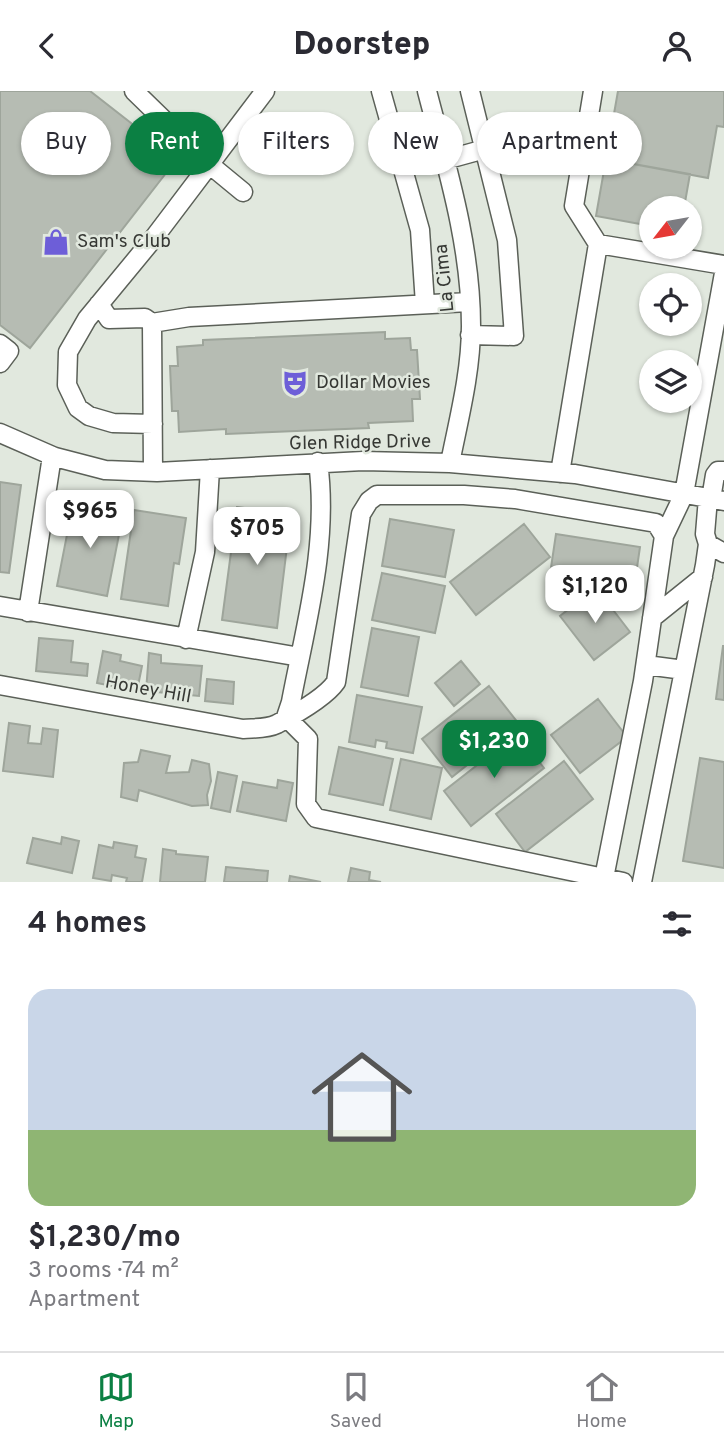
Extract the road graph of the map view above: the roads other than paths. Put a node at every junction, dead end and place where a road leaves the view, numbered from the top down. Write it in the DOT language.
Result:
graph roads {
  1 [pos="134,91"];
  2 [pos="265,91"];
  3 [pos="382,91"];
  4 [pos="427,91"];
  5 [pos="470,91"];
  6 [pos="593,91"];
  7 [pos="156,112"];
  8 [pos="432,112"];
  9 [pos="477,118"];
  10 [pos="224,144"];
  11 [pos="201,175"];
  12 [pos="222,175"];
  13 [pos="449,175"];
  14 [pos="491,175"];
  15 [pos="243,193"];
  16 [pos="598,244"];
  17 [pos="724,265"];
  18 [pos="724,273"];
  19 [pos="470,302"];
  20 [pos="99,304"];
  21 [pos="425,305"];
  22 [pos="152,323"];
  23 [pos="470,335"];
  24 [pos="0,344"];
  25 [pos="0,363"];
  26 [pos="153,424"];
  27 [pos="0,433"];
  28 [pos="52,456"];
  29 [pos="318,463"];
  30 [pos="450,463"];
  31 [pos="472,464"];
  32 [pos="210,469"];
  33 [pos="724,471"];
  34 [pos="153,472"];
  35 [pos="560,473"];
  36 [pos="684,494"];
  37 [pos="469,495"];
  38 [pos="714,499"];
  39 [pos="664,536"];
  40 [pos="716,548"];
  41 [pos="703,577"];
  42 [pos="0,606"];
  43 [pos="29,612"];
  44 [pos="652,618"];
  45 [pos="186,639"];
  46 [pos="300,657"];
  47 [pos="646,665"];
  48 [pos="684,670"];
  49 [pos="0,685"];
  50 [pos="286,717"];
  51 [pos="604,878"];
  52 [pos="622,882"];
  53 [pos="642,882"];
  1 -- 7 [label="street"];
  2 -- 10 [label="street"];
  3 -- 21 [label="street"];
  4 -- 8 [label="street, La Cima"];
  5 -- 9 [label="street"];
  6 -- 16 [label="street"];
  11 -- 20 [label="street"];
  12 -- 15 [label="street"];
  13 -- 19 [label="street, La Cima"];
  14 -- 23 [label="street"];
  16 -- 17 [label="street"];
  16 -- 35 [label="street"];
  18 -- 36 [label="street"];
  19 -- 21 [label="street"];
  19 -- 23 [label="street, La Cima"];
  20 -- 22 [label="street"];
  20 -- 26 [label="street"];
  21 -- 22 [label="street"];
  22 -- 26 [label="street"];
  23 -- 30 [label="street, La Cima"];
  24 -- 25 [label="street"];
  26 -- 34 [label="street"];
  27 -- 28 [label="street, Glen Ridge Drive"];
  28 -- 34 [label="street, Glen Ridge Drive"];
  28 -- 43 [label="street"];
  29 -- 30 [label="street, Glen Ridge Drive"];
  29 -- 32 [label="street, Glen Ridge Drive"];
  29 -- 46 [label="street"];
  30 -- 31 [label="street, Glen Ridge Drive"];
  31 -- 35 [label="street, Glen Ridge Drive"];
  31 -- 37 [label="street"];
  32 -- 34 [label="street, Glen Ridge Drive"];
  32 -- 45 [label="street"];
  33 -- 38 [label="street"];
  35 -- 36 [label="street, Glen Ridge Drive"];
  36 -- 38 [label="street, Glen Ridge Drive"];
  36 -- 39 [label="street"];
  37 -- 39 [label="street, Honey Hill"];
  37 -- 50 [label="street, Honey Hill"];
  38 -- 40 [label="street"];
  39 -- 44 [label="street"];
  40 -- 41 [label="street"];
  41 -- 44 [label="street"];
  41 -- 48 [label="street"];
  42 -- 43 [label="street"];
  43 -- 45 [label="street"];
  44 -- 47 [label="street"];
  45 -- 46 [label="street"];
  46 -- 50 [label="street"];
  47 -- 48 [label="street"];
  47 -- 51 [label="street"];
  48 -- 53 [label="street"];
  49 -- 50 [label="street, Honey Hill"];
  50 -- 51 [label="street"];
  51 -- 52 [label="street"];
}
